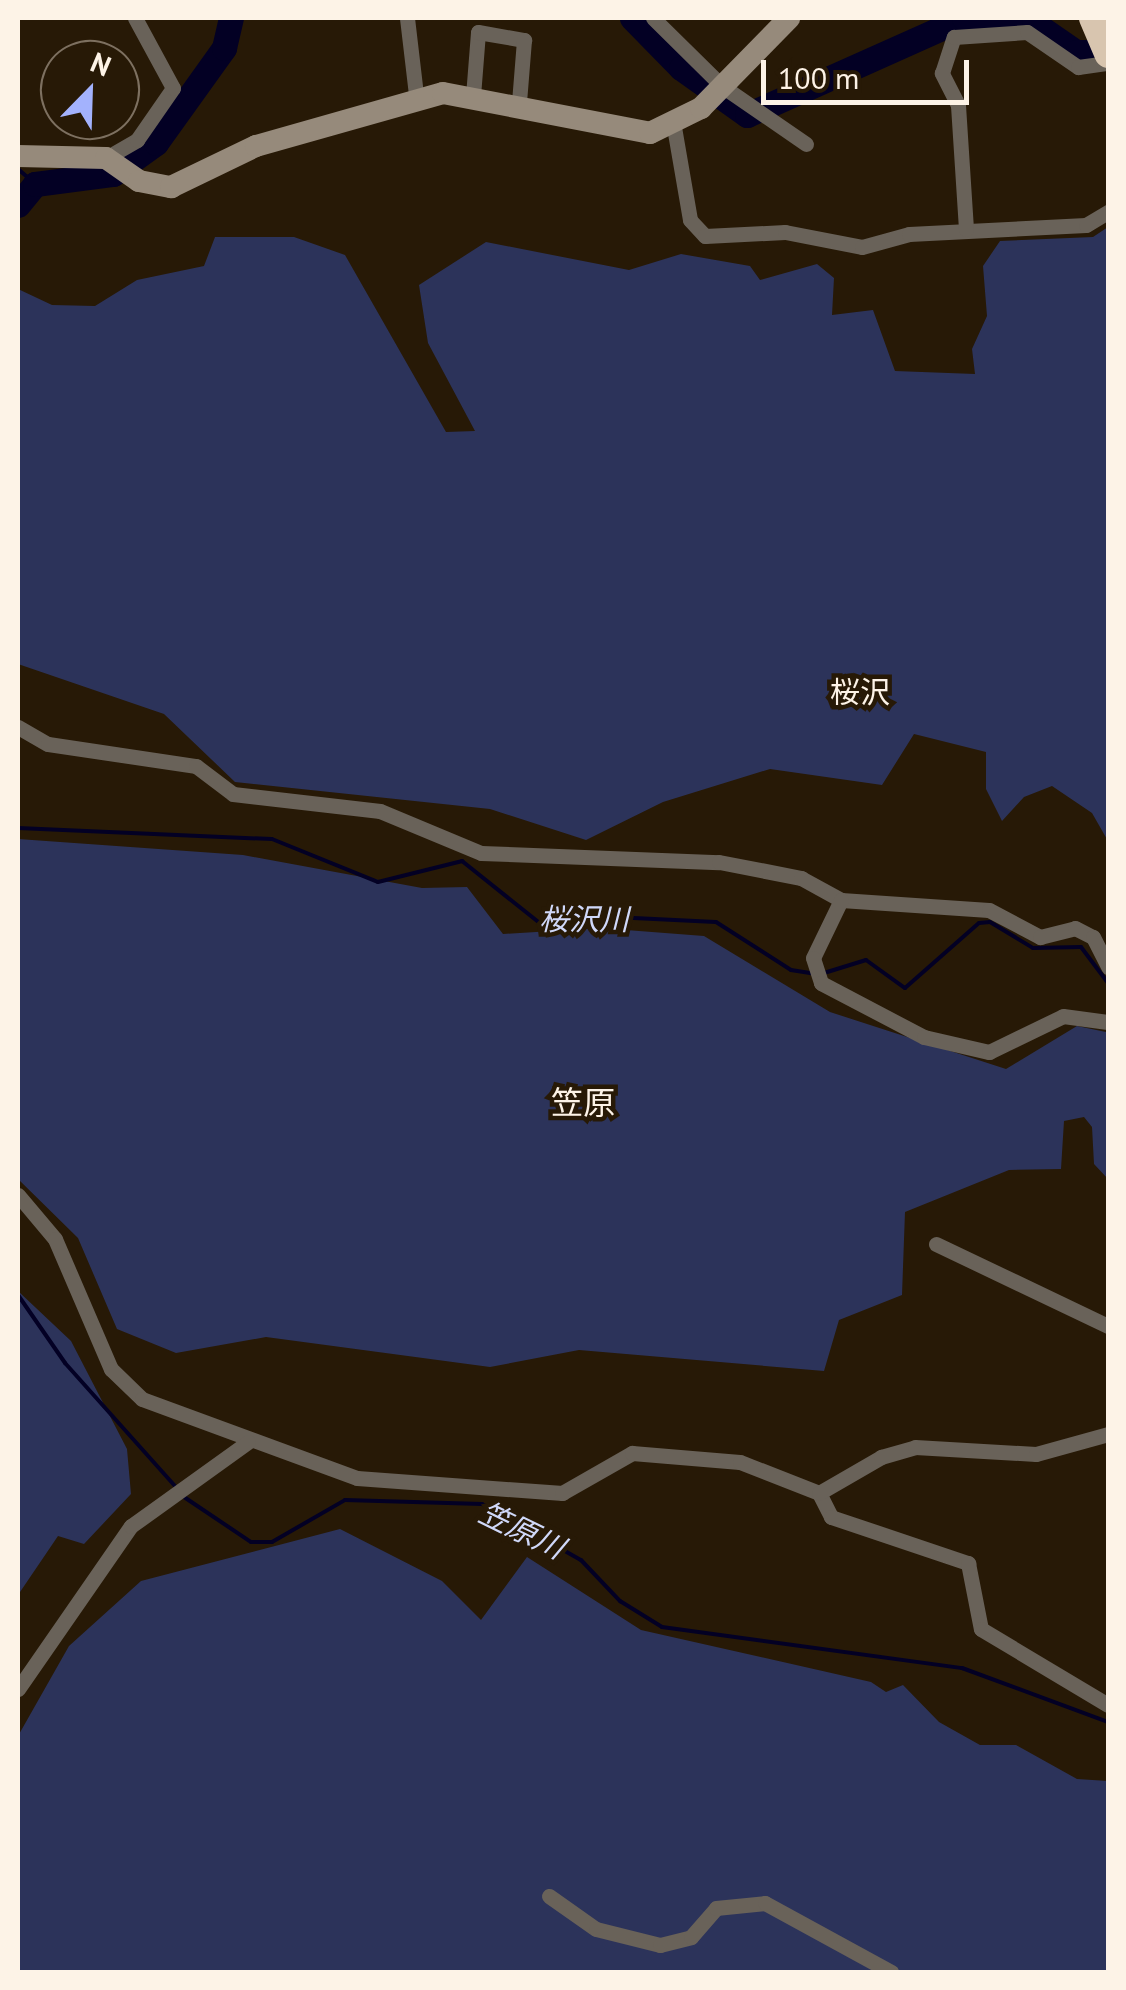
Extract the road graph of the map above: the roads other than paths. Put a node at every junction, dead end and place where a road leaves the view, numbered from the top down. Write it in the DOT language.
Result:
graph roads {
  1 [pos="135,18"];
  2 [pos="407,18"];
  3 [pos="653,18"];
  4 [pos="788,18"];
  5 [pos="1094,18"];
  6 [pos="1108,54"];
  7 [pos="1108,64"];
  8 [pos="722,86"];
  9 [pos="416,96"];
  10 [pos="473,96"];
  11 [pos="519,102"];
  12 [pos="674,127"];
  13 [pos="806,144"];
  14 [pos="18,156"];
  15 [pos="106,158"];
  16 [pos="1108,212"];
  17 [pos="966,229"];
  18 [pos="18,727"];
  19 [pos="841,900"];
  20 [pos="1108,967"];
  21 [pos="1108,1022"];
  22 [pos="18,1196"];
  23 [pos="936,1244"];
  24 [pos="1108,1326"];
  25 [pos="1108,1434"];
  26 [pos="248,1442"];
  27 [pos="819,1493"];
  28 [pos="18,1690"];
  29 [pos="1108,1705"];
  30 [pos="549,1896"];
  31 [pos="891,1972"];
  1 -- 15 [label="street"];
  2 -- 9 [label="street"];
  3 -- 8 [label="street"];
  4 -- 8 [label="street"];
  5 -- 6 [label="highway"];
  7 -- 17 [label="street"];
  8 -- 12 [label="street"];
  8 -- 13 [label="street"];
  9 -- 10 [label="street"];
  9 -- 15 [label="street"];
  10 -- 11 [label="street"];
  10 -- 11 [label="street"];
  11 -- 12 [label="street"];
  12 -- 17 [label="street"];
  14 -- 15 [label="street"];
  16 -- 17 [label="street"];
  18 -- 19 [label="street"];
  19 -- 20 [label="street"];
  19 -- 21 [label="street"];
  22 -- 26 [label="street"];
  23 -- 24 [label="street"];
  25 -- 27 [label="street"];
  26 -- 27 [label="street"];
  26 -- 28 [label="street"];
  27 -- 29 [label="street"];
  30 -- 31 [label="street"];
}
